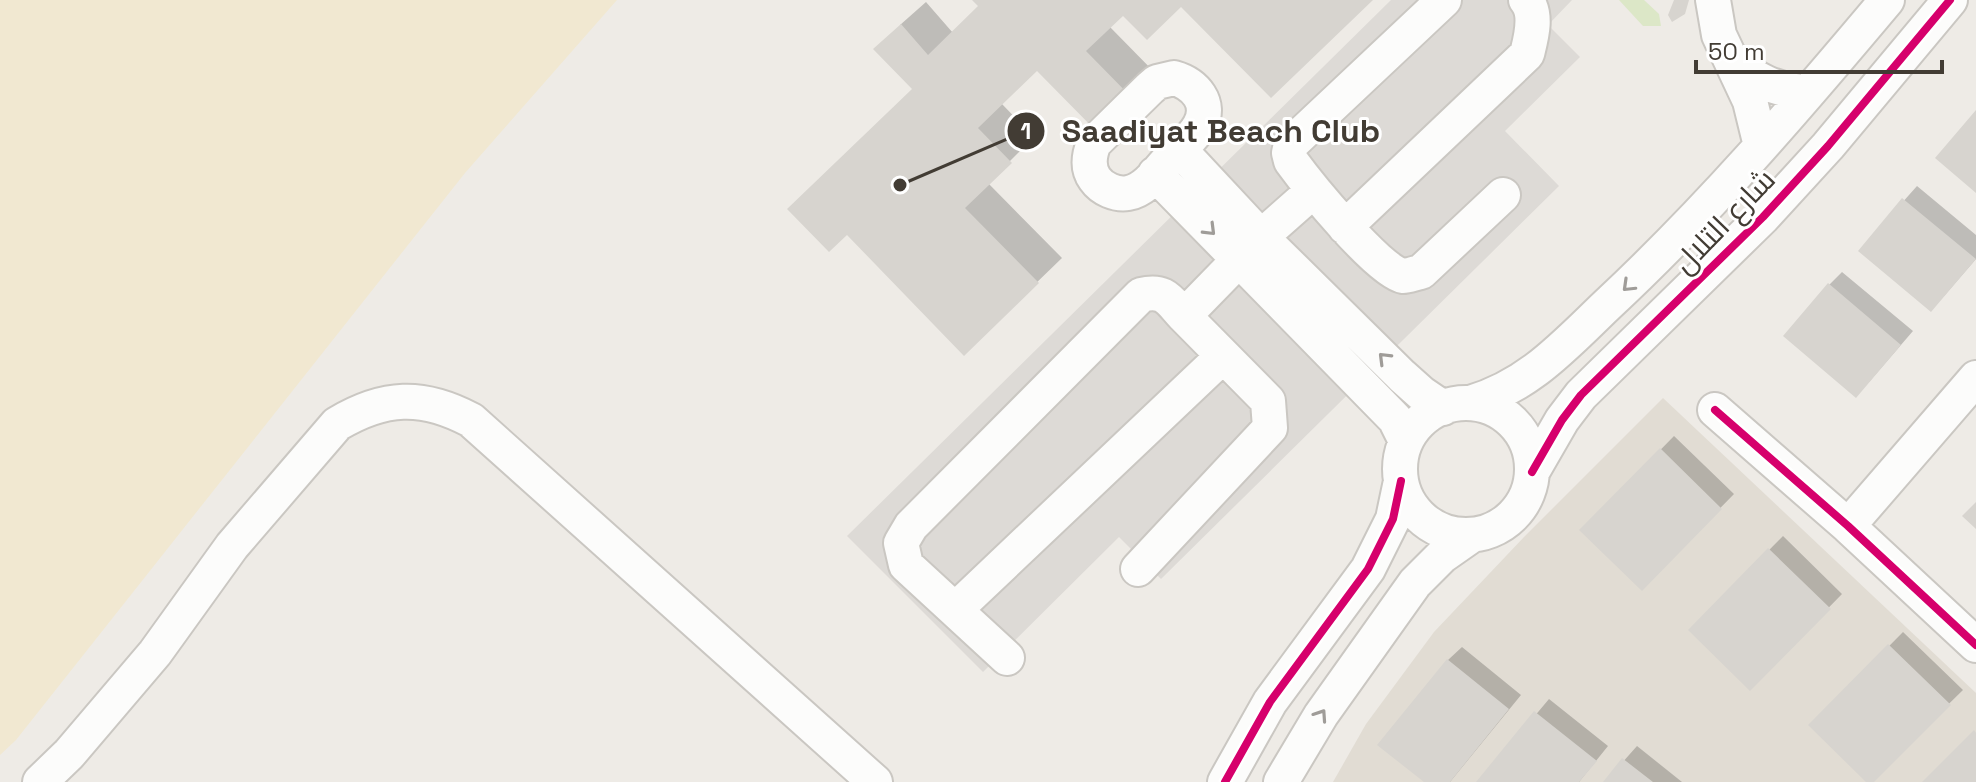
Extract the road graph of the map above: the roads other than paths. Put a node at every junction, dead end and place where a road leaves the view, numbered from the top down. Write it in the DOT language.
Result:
graph roads {
  1 [pos="1444,0"];
  2 [pos="1526,0"];
  3 [pos="1713,0"];
  4 [pos="1887,0"];
  5 [pos="1950,0"];
  6 [pos="1728,56"];
  7 [pos="1808,92"];
  8 [pos="1761,146"];
  9 [pos="1179,149"];
  10 [pos="1155,174"];
  11 [pos="1313,191"];
  12 [pos="1503,195"];
  13 [pos="1345,227"];
  14 [pos="1250,248"];
  15 [pos="1184,316"];
  16 [pos="1223,356"];
  17 [pos="1976,378"];
  18 [pos="1457,406"];
  19 [pos="1715,410"];
  20 [pos="1406,441"];
  21 [pos="1532,472"];
  22 [pos="1401,481"];
  23 [pos="1848,526"];
  24 [pos="1472,535"];
  25 [pos="1138,569"];
  26 [pos="955,610"];
  27 [pos="1976,645"];
  28 [pos="1007,658"];
  29 [pos="40,782"];
  30 [pos="875,782"];
  31 [pos="1225,782"];
  32 [pos="1281,782"];
  1 -- 11 [label="street"];
  2 -- 13 [label="street"];
  3 -- 6 [label="street"];
  4 -- 7 [label="street, شارع التلال"];
  5 -- 21 [label="street, شارع التلال"];
  6 -- 7 [label="street"];
  6 -- 8 [label="street"];
  7 -- 8 [label="street, شارع التلال"];
  8 -- 18 [label="street, شارع التلال, one-way"];
  9 -- 10 [label="street"];
  9 -- 10 [label="street"];
  9 -- 14 [label="street"];
  10 -- 14 [label="street, one-way"];
  11 -- 13 [label="street"];
  11 -- 14 [label="street"];
  12 -- 13 [label="street"];
  14 -- 15 [label="street"];
  18 -- 14 [label="street, one-way"];
  14 -- 20 [label="street"];
  15 -- 16 [label="street"];
  15 -- 26 [label="street"];
  16 -- 25 [label="street"];
  16 -- 26 [label="street"];
  17 -- 23 [label="street"];
  18 -- 20 [label="street"];
  18 -- 21 [label="street"];
  19 -- 23 [label="street"];
  20 -- 22 [label="street"];
  21 -- 24 [label="street"];
  22 -- 24 [label="street"];
  22 -- 31 [label="street"];
  23 -- 27 [label="street"];
  32 -- 24 [label="street, one-way"];
  26 -- 28 [label="street"];
  29 -- 30 [label="street"];
}
